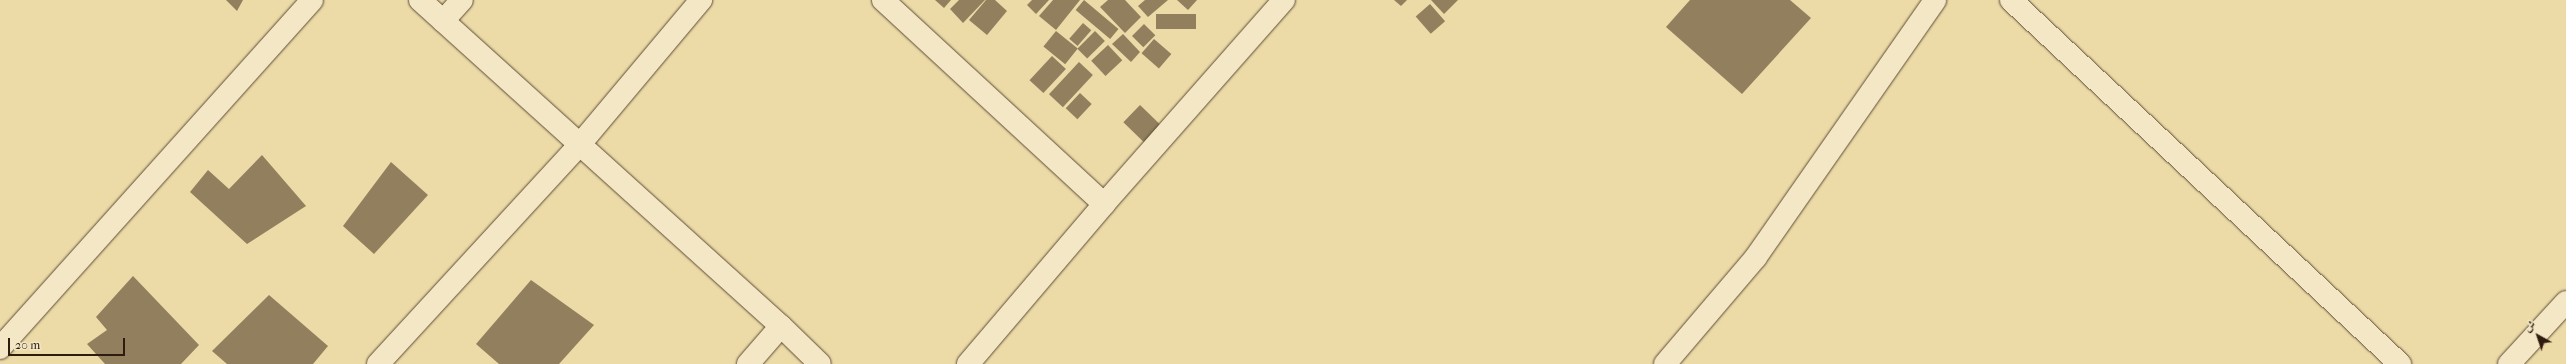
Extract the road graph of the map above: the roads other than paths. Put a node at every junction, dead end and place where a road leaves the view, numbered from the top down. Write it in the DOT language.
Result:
graph roads {
  1 [pos="312,0"];
  2 [pos="420,0"];
  3 [pos="462,0"];
  4 [pos="701,0"];
  5 [pos="1284,0"];
  6 [pos="1935,0"];
  7 [pos="2011,0"];
  8 [pos="887,2"];
  9 [pos="443,20"];
  10 [pos="580,143"];
  11 [pos="1104,204"];
  12 [pos="2566,302"];
  13 [pos="781,326"];
  14 [pos="0,348"];
  15 [pos="378,364"];
  16 [pos="748,364"];
  17 [pos="820,364"];
  18 [pos="968,364"];
  19 [pos="1665,364"];
  20 [pos="2400,364"];
  21 [pos="2509,364"];
  1 -- 14 [label="street"];
  2 -- 9 [label="street"];
  3 -- 9 [label="street"];
  4 -- 10 [label="street"];
  5 -- 11 [label="street"];
  6 -- 19 [label="street"];
  7 -- 20 [label="street"];
  8 -- 11 [label="street"];
  9 -- 10 [label="street"];
  10 -- 13 [label="street"];
  10 -- 15 [label="street"];
  11 -- 18 [label="street"];
  12 -- 21 [label="street"];
  13 -- 16 [label="street"];
  13 -- 17 [label="street"];
}
